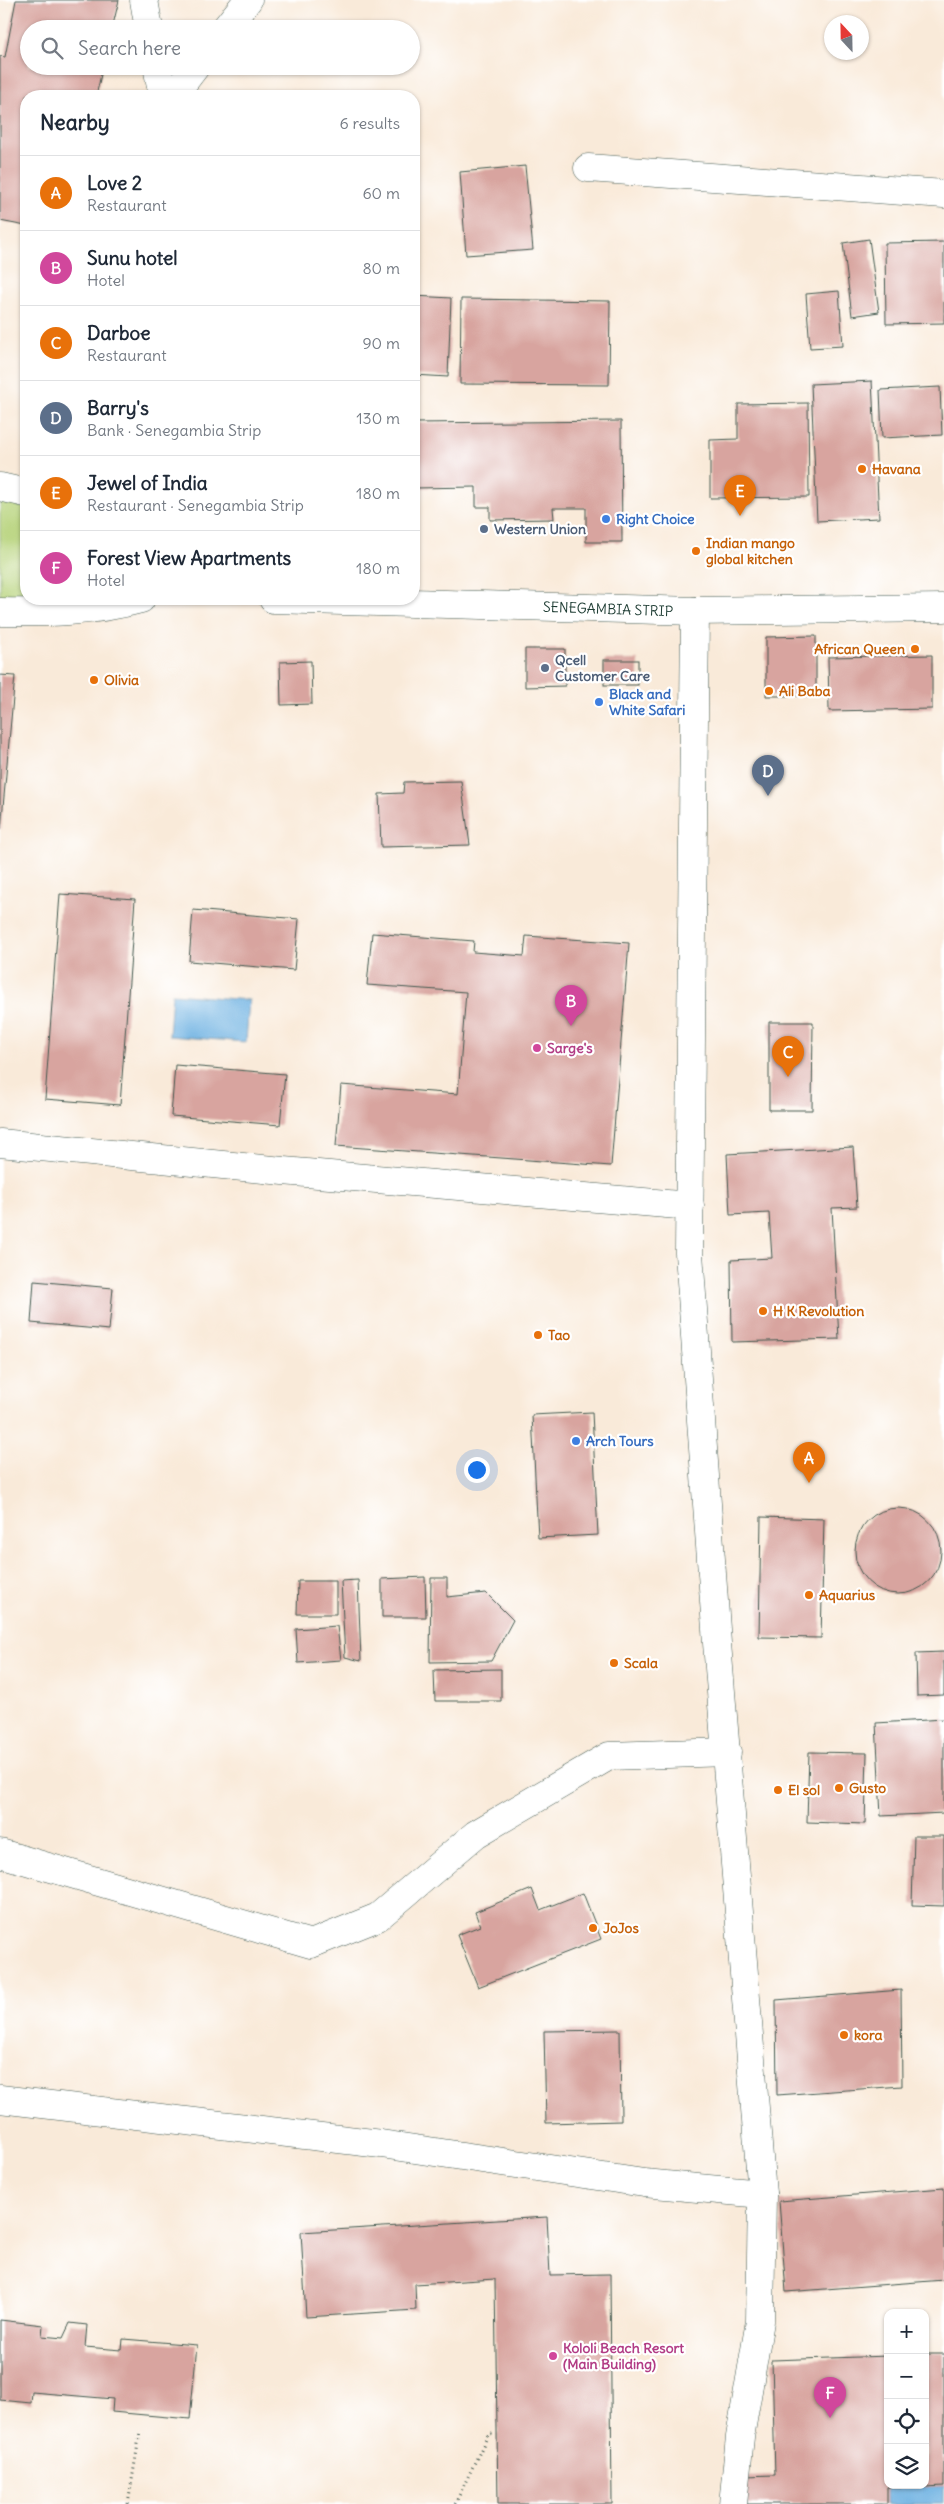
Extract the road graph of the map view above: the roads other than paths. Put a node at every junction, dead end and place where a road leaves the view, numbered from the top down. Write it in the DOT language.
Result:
graph roads {
  1 [pos="144,0"];
  2 [pos="248,0"];
  3 [pos="148,20"];
  4 [pos="232,20"];
  5 [pos="159,75"];
  6 [pos="189,75"];
  7 [pos="162,90"];
  8 [pos="178,90"];
  9 [pos="588,168"];
  10 [pos="944,194"];
  11 [pos="0,487"];
  12 [pos="20,492"];
  13 [pos="420,604"];
  14 [pos="119,605"];
  15 [pos="944,608"];
  16 [pos="0,612"];
  17 [pos="695,612"];
  18 [pos="0,1142"];
  19 [pos="690,1206"];
  20 [pos="727,1752"];
  21 [pos="0,1853"];
  22 [pos="0,2099"];
  23 [pos="762,2194"];
  24 [pos="733,2504"];
  1 -- 3 [label="street"];
  2 -- 4 [label="street"];
  5 -- 7 [label="street"];
  6 -- 8 [label="street"];
  9 -- 10 [label="street"];
  11 -- 12 [label="street"];
  13 -- 17 [label="street, SENEGAMBIA STRIP"];
  14 -- 16 [label="street"];
  15 -- 17 [label="street, SENEGAMBIA STRIP"];
  17 -- 19 [label="street"];
  18 -- 19 [label="street"];
  19 -- 20 [label="street"];
  20 -- 21 [label="street"];
  20 -- 23 [label="street"];
  22 -- 23 [label="street"];
  23 -- 24 [label="street"];
}
